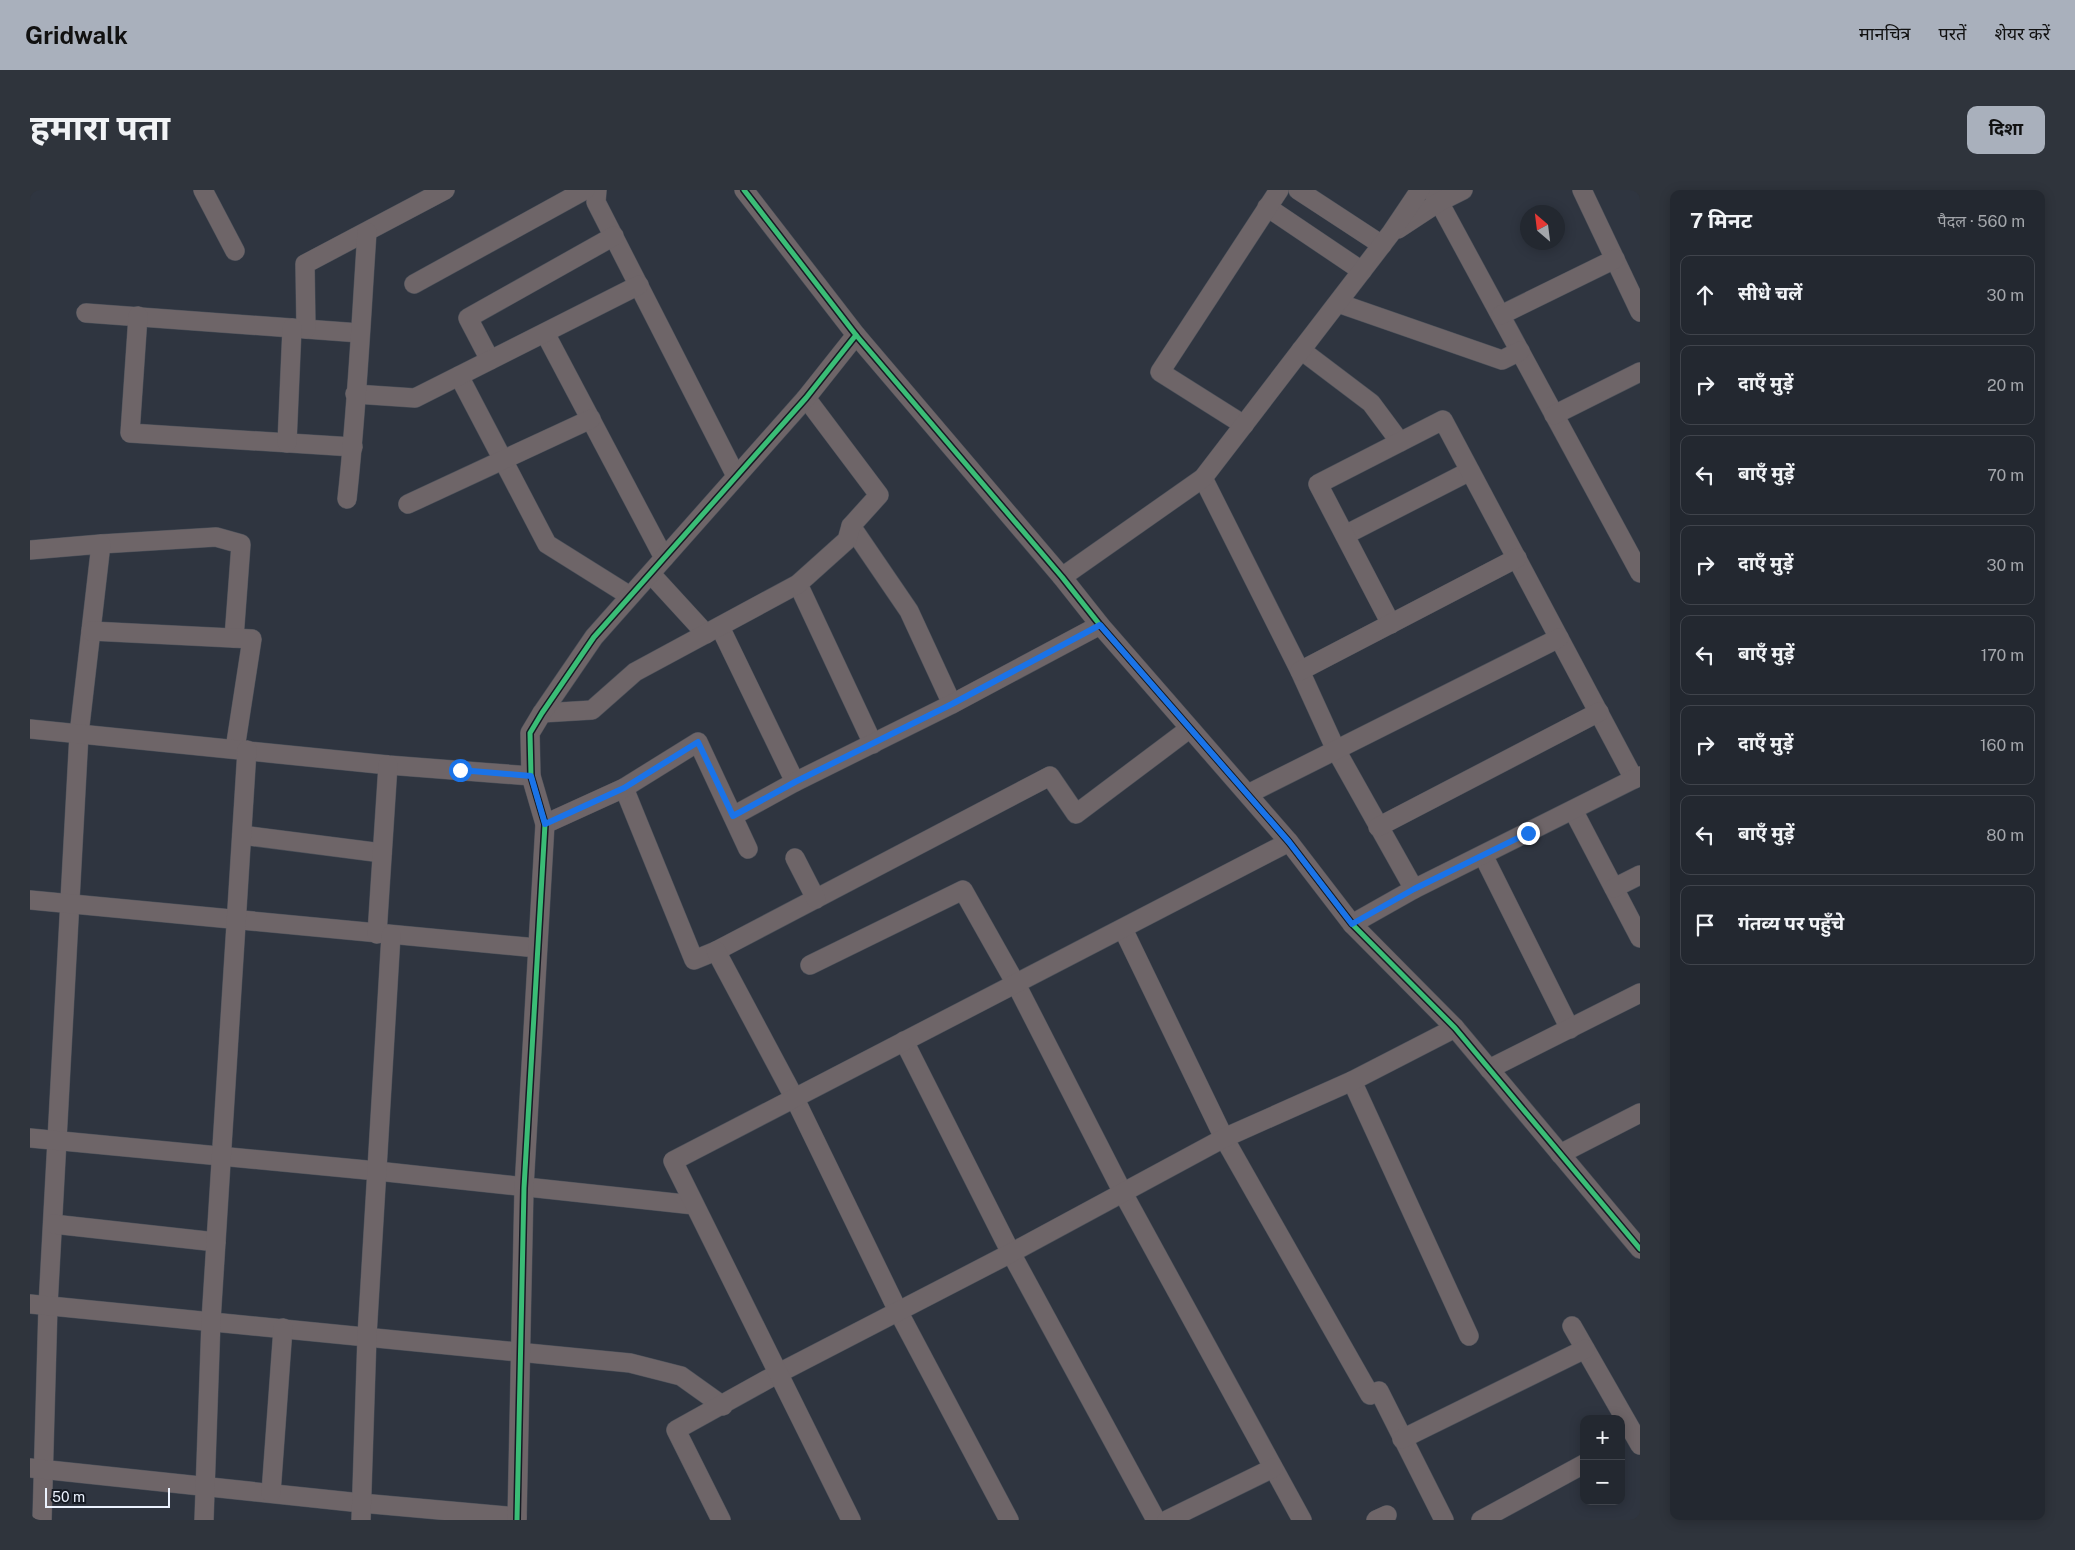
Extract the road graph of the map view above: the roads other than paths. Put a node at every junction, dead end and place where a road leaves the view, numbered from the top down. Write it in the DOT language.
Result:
graph roads {
  1 [pos="446,190"];
  2 [pos="585,190"];
  3 [pos="597,190"];
  4 [pos="744,190"];
  5 [pos="1278,190"];
  6 [pos="1298,190"];
  7 [pos="1420,190"];
  8 [pos="1463,190"];
  9 [pos="1582,190"];
  10 [pos="207,191"];
  11 [pos="1435,196"];
  12 [pos="1267,207"];
  13 [pos="367,232"];
  14 [pos="614,236"];
  15 [pos="1386,239"];
  16 [pos="235,251"];
  17 [pos="1615,258"];
  18 [pos="1362,271"];
  19 [pos="414,284"];
  20 [pos="639,285"];
  21 [pos="1338,302"];
  22 [pos="86,312"];
  23 [pos="1640,312"];
  24 [pos="138,316"];
  25 [pos="1500,316"];
  26 [pos="299,328"];
  27 [pos="360,333"];
  28 [pos="545,333"];
  29 [pos="856,334"];
  30 [pos="1301,350"];
  31 [pos="1520,351"];
  32 [pos="490,360"];
  33 [pos="1640,372"];
  34 [pos="459,376"];
  35 [pos="355,394"];
  36 [pos="806,398"];
  37 [pos="1554,414"];
  38 [pos="591,420"];
  39 [pos="1244,425"];
  40 [pos="287,442"];
  41 [pos="1400,442"];
  42 [pos="353,447"];
  43 [pos="503,460"];
  44 [pos="1470,471"];
  45 [pos="736,476"];
  46 [pos="1203,478"];
  47 [pos="347,499"];
  48 [pos="408,504"];
  49 [pos="851,526"];
  50 [pos="1344,535"];
  51 [pos="101,544"];
  52 [pos="30,550"];
  53 [pos="664,558"];
  54 [pos="1517,558"];
  55 [pos="1640,573"];
  56 [pos="651,574"];
  57 [pos="1062,577"];
  58 [pos="798,584"];
  59 [pos="630,596"];
  60 [pos="1391,624"];
  61 [pos="1100,625"];
  62 [pos="91,631"];
  63 [pos="713,631"];
  64 [pos="234,638"];
  65 [pos="1559,638"];
  66 [pos="1300,671"];
  67 [pos="952,704"];
  68 [pos="1599,712"];
  69 [pos="542,713"];
  70 [pos="30,729"];
  71 [pos="1189,729"];
  72 [pos="79,734"];
  73 [pos="873,744"];
  74 [pos="241,750"];
  75 [pos="1336,750"];
  76 [pos="388,764"];
  77 [pos="531,776"];
  78 [pos="1637,777"];
  79 [pos="795,782"];
  80 [pos="624,788"];
  81 [pos="1248,794"];
  82 [pos="1573,810"];
  83 [pos="733,816"];
  84 [pos="545,824"];
  85 [pos="1378,827"];
  86 [pos="242,835"];
  87 [pos="1289,842"];
  88 [pos="748,849"];
  89 [pos="382,854"];
  90 [pos="1483,855"];
  91 [pos="795,858"];
  92 [pos="1640,875"];
  93 [pos="1614,888"];
  94 [pos="1414,889"];
  95 [pos="816,898"];
  96 [pos="30,900"];
  97 [pos="70,904"];
  98 [pos="236,920"];
  99 [pos="1352,924"];
  100 [pos="1123,930"];
  101 [pos="384,934"];
  102 [pos="1640,938"];
  103 [pos="537,948"];
  104 [pos="716,951"];
  105 [pos="810,965"];
  106 [pos="1016,984"];
  107 [pos="1640,993"];
  108 [pos="1455,1028"];
  109 [pos="1570,1029"];
  110 [pos="904,1041"];
  111 [pos="1489,1069"];
  112 [pos="1352,1081"];
  113 [pos="795,1099"];
  114 [pos="1640,1113"];
  115 [pos="30,1138"];
  116 [pos="1224,1138"];
  117 [pos="57,1141"];
  118 [pos="1560,1154"];
  119 [pos="222,1156"];
  120 [pos="377,1171"];
  121 [pos="524,1188"];
  122 [pos="1123,1193"];
  123 [pos="694,1205"];
  124 [pos="53,1224"];
  125 [pos="216,1242"];
  126 [pos="1640,1249"];
  127 [pos="1011,1253"];
  128 [pos="39,1305"];
  129 [pos="898,1311"];
  130 [pos="211,1321"];
  131 [pos="1572,1326"];
  132 [pos="283,1328"];
  133 [pos="366,1336"];
  134 [pos="1469,1336"];
  135 [pos="1585,1349"];
  136 [pos="520,1352"];
  137 [pos="777,1374"];
  138 [pos="723,1406"];
  139 [pos="37,1421"];
  140 [pos="1402,1439"];
  141 [pos="1634,1440"];
  142 [pos="1580,1466"];
  143 [pos="1273,1468"];
  144 [pos="37,1469"];
  145 [pos="205,1486"];
  146 [pos="271,1494"];
  147 [pos="361,1512"];
  148 [pos="517,1518"];
  149 [pos="42,1520"];
  150 [pos="204,1520"];
  151 [pos="721,1520"];
  152 [pos="851,1520"];
  153 [pos="1009,1520"];
  154 [pos="1156,1520"];
  155 [pos="1167,1520"];
  156 [pos="1302,1520"];
  157 [pos="1444,1520"];
  158 [pos="1481,1520"];
  1 -- 13 [label="street"];
  2 -- 19 [label="street"];
  3 -- 14 [label="street"];
  4 -- 29 [label="street"];
  5 -- 12 [label="street"];
  6 -- 15 [label="street"];
  7 -- 15 [label="street"];
  8 -- 11 [label="street"];
  9 -- 17 [label="street"];
  10 -- 16 [label="street"];
  11 -- 15 [label="street"];
  11 -- 25 [label="street"];
  12 -- 18 [label="street"];
  12 -- 39 [label="street"];
  13 -- 26 [label="street"];
  13 -- 27 [label="street"];
  14 -- 20 [label="street"];
  14 -- 32 [label="street"];
  15 -- 18 [label="street"];
  17 -- 23 [label="street"];
  17 -- 25 [label="street"];
  18 -- 21 [label="street"];
  20 -- 28 [label="street"];
  20 -- 45 [label="street"];
  21 -- 30 [label="street"];
  21 -- 31 [label="street"];
  22 -- 24 [label="street"];
  24 -- 26 [label="street"];
  24 -- 40 [label="street"];
  25 -- 31 [label="street"];
  26 -- 27 [label="street"];
  26 -- 40 [label="street"];
  27 -- 35 [label="street"];
  28 -- 32 [label="street"];
  28 -- 38 [label="street"];
  29 -- 36 [label="street"];
  29 -- 57 [label="street"];
  30 -- 39 [label="street"];
  30 -- 41 [label="street"];
  31 -- 37 [label="street"];
  32 -- 34 [label="street"];
  33 -- 37 [label="street"];
  34 -- 35 [label="street"];
  34 -- 43 [label="street"];
  35 -- 42 [label="street"];
  36 -- 45 [label="street"];
  36 -- 49 [label="street"];
  37 -- 55 [label="street"];
  38 -- 43 [label="street"];
  38 -- 53 [label="street"];
  39 -- 46 [label="street"];
  40 -- 42 [label="street"];
  41 -- 44 [label="street"];
  41 -- 50 [label="street"];
  42 -- 47 [label="street"];
  43 -- 48 [label="street"];
  43 -- 59 [label="street"];
  44 -- 50 [label="street"];
  44 -- 54 [label="street"];
  45 -- 53 [label="street"];
  46 -- 57 [label="street"];
  46 -- 66 [label="street"];
  49 -- 58 [label="street"];
  49 -- 67 [label="street"];
  50 -- 60 [label="street"];
  51 -- 52 [label="street"];
  51 -- 62 [label="street"];
  51 -- 64 [label="street"];
  53 -- 56 [label="street"];
  54 -- 60 [label="street"];
  54 -- 65 [label="street"];
  56 -- 59 [label="street"];
  56 -- 63 [label="street"];
  57 -- 61 [label="street"];
  58 -- 63 [label="street"];
  58 -- 73 [label="street"];
  59 -- 69 [label="street"];
  60 -- 66 [label="street"];
  61 -- 67 [label="street"];
  61 -- 71 [label="street"];
  62 -- 64 [label="street"];
  62 -- 72 [label="street"];
  63 -- 69 [label="street"];
  63 -- 79 [label="street"];
  64 -- 74 [label="street"];
  65 -- 68 [label="street"];
  65 -- 75 [label="street"];
  66 -- 75 [label="street"];
  67 -- 73 [label="street"];
  68 -- 78 [label="street"];
  68 -- 85 [label="street"];
  69 -- 77 [label="street"];
  70 -- 72 [label="street"];
  71 -- 81 [label="street"];
  71 -- 95 [label="street"];
  72 -- 74 [label="street"];
  72 -- 97 [label="street"];
  73 -- 79 [label="street"];
  74 -- 76 [label="street"];
  74 -- 86 [label="street"];
  75 -- 81 [label="street"];
  75 -- 85 [label="street"];
  76 -- 77 [label="street"];
  76 -- 89 [label="street"];
  77 -- 84 [label="street"];
  78 -- 82 [label="street"];
  79 -- 83 [label="street"];
  80 -- 83 [label="street"];
  80 -- 84 [label="street"];
  80 -- 104 [label="street"];
  81 -- 87 [label="street"];
  82 -- 90 [label="street"];
  82 -- 93 [label="street"];
  83 -- 88 [label="street"];
  84 -- 103 [label="street"];
  85 -- 94 [label="street"];
  86 -- 89 [label="street"];
  86 -- 98 [label="street"];
  87 -- 99 [label="street"];
  87 -- 100 [label="street"];
  89 -- 101 [label="street"];
  90 -- 94 [label="street"];
  90 -- 109 [label="street"];
  91 -- 95 [label="street"];
  92 -- 93 [label="street"];
  93 -- 102 [label="street"];
  94 -- 99 [label="street"];
  95 -- 104 [label="street"];
  96 -- 97 [label="street"];
  97 -- 98 [label="street"];
  97 -- 117 [label="street"];
  98 -- 101 [label="street"];
  98 -- 119 [label="street"];
  99 -- 108 [label="street"];
  100 -- 106 [label="street"];
  100 -- 116 [label="street"];
  101 -- 103 [label="street"];
  101 -- 120 [label="street"];
  103 -- 121 [label="street"];
  104 -- 113 [label="street"];
  105 -- 106 [label="street"];
  106 -- 110 [label="street"];
  106 -- 122 [label="street"];
  107 -- 109 [label="street"];
  108 -- 111 [label="street"];
  108 -- 112 [label="street"];
  109 -- 111 [label="street"];
  110 -- 113 [label="street"];
  110 -- 127 [label="street"];
  111 -- 118 [label="street"];
  112 -- 116 [label="street"];
  112 -- 134 [label="street"];
  113 -- 123 [label="street"];
  113 -- 129 [label="street"];
  114 -- 118 [label="street"];
  115 -- 117 [label="street"];
  116 -- 122 [label="street"];
  116 -- 140 [label="street"];
  117 -- 119 [label="street"];
  117 -- 124 [label="street"];
  118 -- 126 [label="street"];
  119 -- 120 [label="street"];
  119 -- 125 [label="street"];
  120 -- 121 [label="street"];
  120 -- 133 [label="street"];
  121 -- 123 [label="street"];
  121 -- 136 [label="street"];
  122 -- 127 [label="street"];
  122 -- 143 [label="street"];
  123 -- 137 [label="street"];
  124 -- 125 [label="street"];
  124 -- 128 [label="street"];
  125 -- 130 [label="street"];
  127 -- 129 [label="street"];
  127 -- 154 [label="street"];
  128 -- 130 [label="street"];
  128 -- 139 [label="street"];
  129 -- 137 [label="street"];
  129 -- 153 [label="street"];
  130 -- 132 [label="street"];
  130 -- 145 [label="street"];
  131 -- 135 [label="street"];
  132 -- 133 [label="street"];
  132 -- 146 [label="street"];
  133 -- 136 [label="street"];
  133 -- 147 [label="street"];
  135 -- 140 [label="street"];
  135 -- 141 [label="street"];
  136 -- 138 [label="street"];
  136 -- 148 [label="street"];
  137 -- 138 [label="street"];
  137 -- 152 [label="street"];
  138 -- 151 [label="street"];
  139 -- 144 [label="street"];
  140 -- 157 [label="street"];
  142 -- 158 [label="street"];
  143 -- 155 [label="street"];
  143 -- 156 [label="street"];
  144 -- 145 [label="street"];
  144 -- 149 [label="street"];
  145 -- 146 [label="street"];
  145 -- 150 [label="street"];
  146 -- 147 [label="street"];
  147 -- 148 [label="street"];
}
